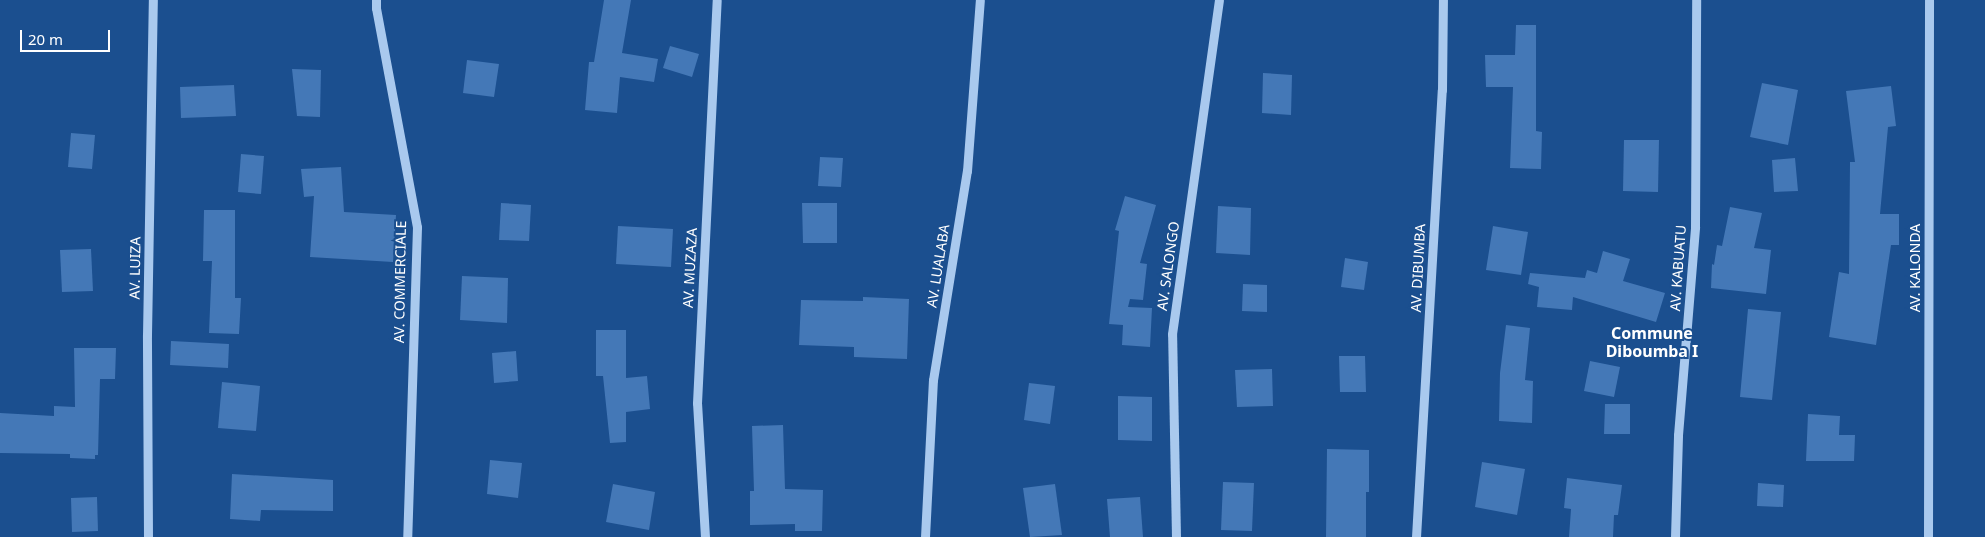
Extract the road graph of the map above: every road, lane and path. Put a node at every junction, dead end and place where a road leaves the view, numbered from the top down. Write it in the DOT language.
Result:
graph roads {
  1 [pos="153,0"];
  2 [pos="376,0"];
  3 [pos="717,0"];
  4 [pos="980,0"];
  5 [pos="1219,0"];
  6 [pos="1443,0"];
  7 [pos="1696,0"];
  8 [pos="1929,0"];
  9 [pos="148,537"];
  10 [pos="407,537"];
  11 [pos="705,537"];
  12 [pos="925,537"];
  13 [pos="1176,537"];
  14 [pos="1416,537"];
  15 [pos="1675,537"];
  16 [pos="1928,537"];
  1 -- 9 [label="street, AV. LUIZA"];
  2 -- 10 [label="street, AV. COMMERCIALE"];
  3 -- 11 [label="street, AV. MUZAZA"];
  4 -- 12 [label="street, AV. LUALABA"];
  5 -- 13 [label="street, AV. SALONGO"];
  6 -- 14 [label="street, AV. DIBUMBA"];
  7 -- 15 [label="street, AV. KABUATU"];
  8 -- 16 [label="street, AV. KALONDA"];
}
